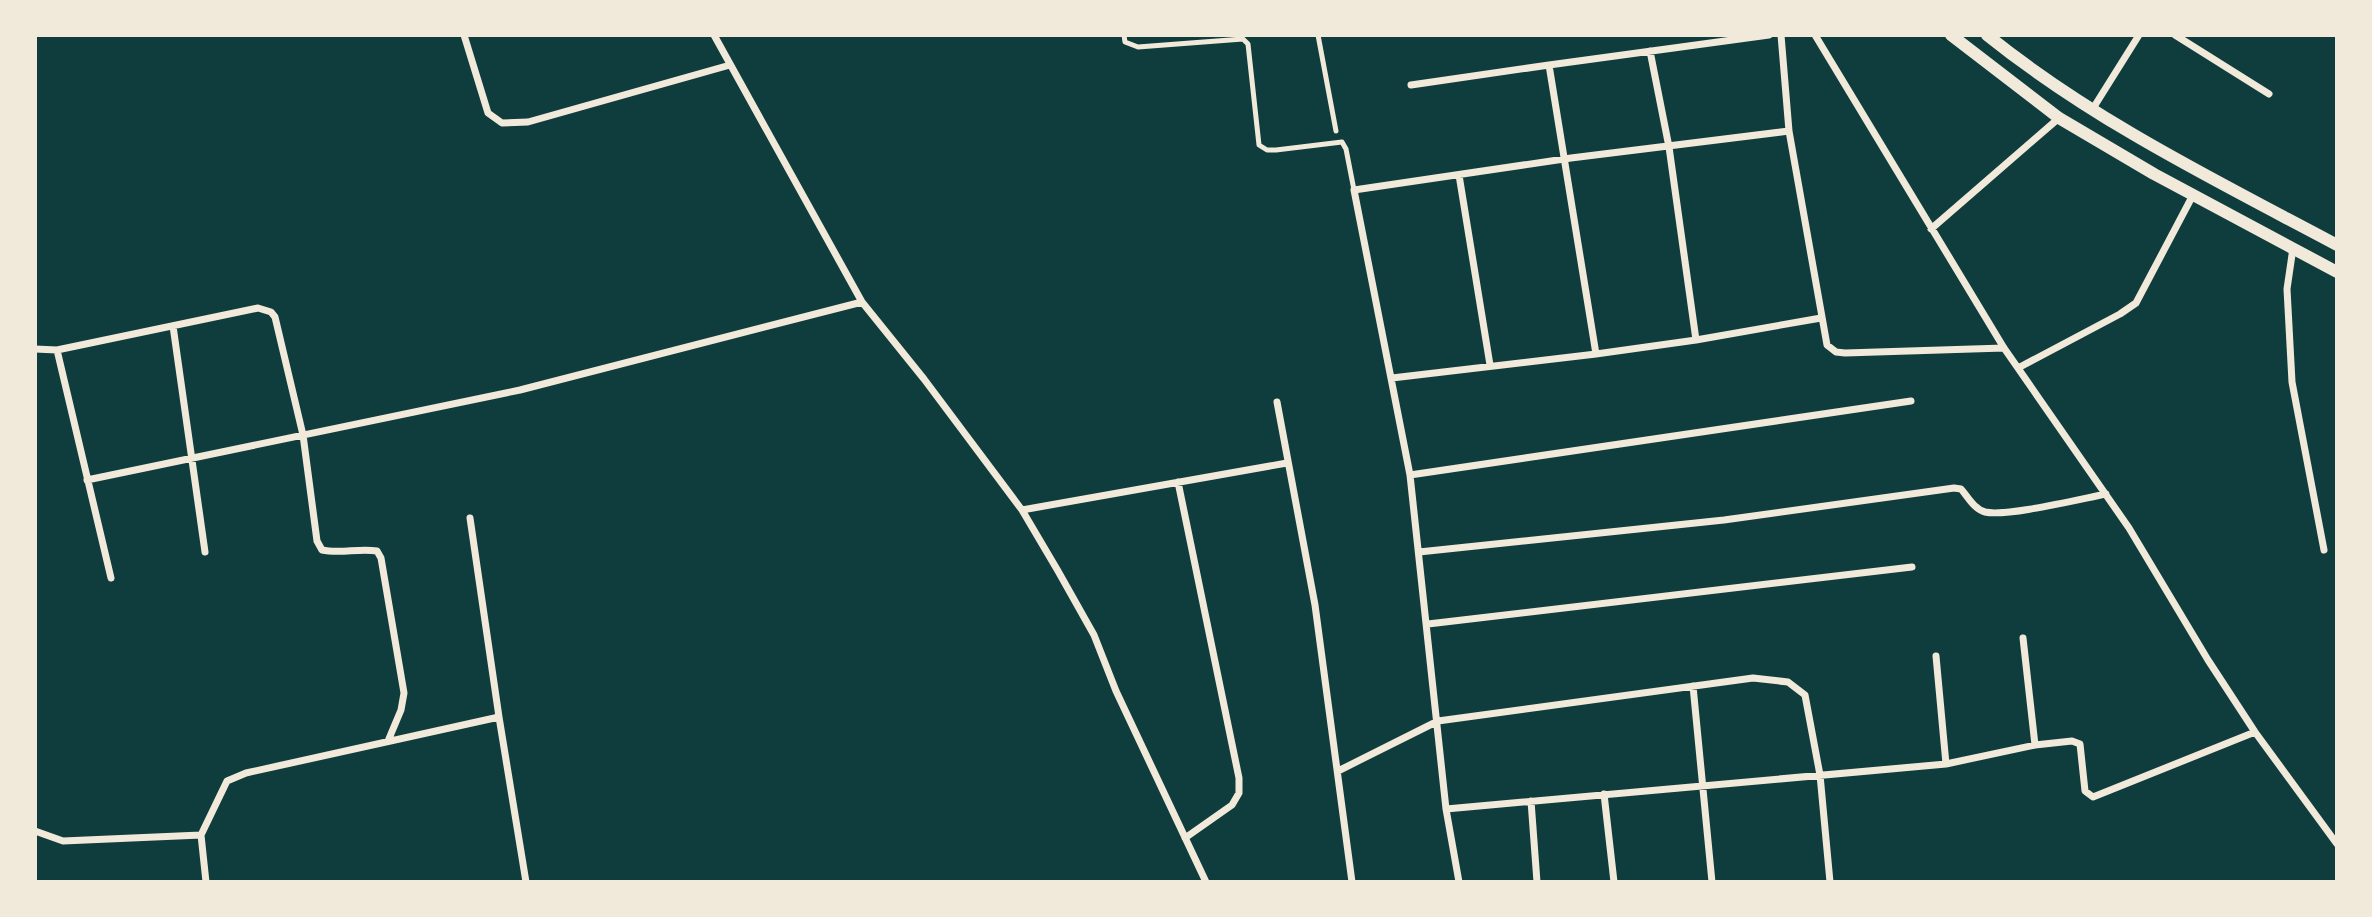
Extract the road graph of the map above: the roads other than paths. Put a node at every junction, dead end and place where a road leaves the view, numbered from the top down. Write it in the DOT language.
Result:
graph roads {
  1 [pos="464,35"];
  2 [pos="714,35"];
  3 [pos="1124,35"];
  4 [pos="1318,35"];
  5 [pos="1769,35"];
  6 [pos="1782,35"];
  7 [pos="1815,35"];
  8 [pos="1951,35"];
  9 [pos="1987,35"];
  10 [pos="2139,35"];
  11 [pos="2175,35"];
  12 [pos="1650,51"];
  13 [pos="730,65"];
  14 [pos="1549,65"];
  15 [pos="1411,85"];
  16 [pos="2270,94"];
  17 [pos="2092,110"];
  18 [pos="2059,118"];
  19 [pos="1336,131"];
  20 [pos="1789,131"];
  21 [pos="1669,147"];
  22 [pos="1564,159"];
  23 [pos="1459,175"];
  24 [pos="1353,190"];
  25 [pos="2193,195"];
  26 [pos="1931,229"];
  27 [pos="2337,245"];
  28 [pos="2293,248"];
  29 [pos="2337,272"];
  30 [pos="862,302"];
  31 [pos="1821,318"];
  32 [pos="173,327"];
  33 [pos="1696,340"];
  34 [pos="2004,348"];
  35 [pos="35,349"];
  36 [pos="57,349"];
  37 [pos="1596,354"];
  38 [pos="1490,365"];
  39 [pos="2018,368"];
  40 [pos="1392,378"];
  41 [pos="1911,401"];
  42 [pos="1277,402"];
  43 [pos="303,435"];
  44 [pos="192,458"];
  45 [pos="1287,463"];
  46 [pos="1410,475"];
  47 [pos="87,480"];
  48 [pos="1178,482"];
  49 [pos="2106,494"];
  50 [pos="1022,510"];
  51 [pos="470,518"];
  52 [pos="2324,550"];
  53 [pos="205,552"];
  54 [pos="1419,552"];
  55 [pos="1912,567"];
  56 [pos="111,578"];
  57 [pos="1427,624"];
  58 [pos="2024,638"];
  59 [pos="1936,656"];
  60 [pos="1693,687"];
  61 [pos="499,717"];
  62 [pos="1438,721"];
  63 [pos="2255,732"];
  64 [pos="388,741"];
  65 [pos="2035,745"];
  66 [pos="1946,764"];
  67 [pos="1338,771"];
  68 [pos="1819,775"];
  69 [pos="1701,786"];
  70 [pos="1604,794"];
  71 [pos="1531,801"];
  72 [pos="1446,809"];
  73 [pos="35,831"];
  74 [pos="201,835"];
  75 [pos="1185,838"];
  76 [pos="2337,844"];
  77 [pos="206,882"];
  78 [pos="526,882"];
  79 [pos="1206,882"];
  80 [pos="1352,882"];
  81 [pos="1459,882"];
  82 [pos="1537,882"];
  83 [pos="1614,882"];
  84 [pos="1712,882"];
  85 [pos="1830,882"];
  1 -- 13 [label="street"];
  2 -- 13 [label="street"];
  3 -- 24 [label="lane"];
  4 -- 19 [label="lane"];
  5 -- 12 [label="street"];
  6 -- 20 [label="street"];
  7 -- 26 [label="street"];
  8 -- 18 [label="street"];
  9 -- 17 [label="street"];
  10 -- 17 [label="street"];
  11 -- 16 [label="street"];
  12 -- 14 [label="street"];
  12 -- 21 [label="street"];
  13 -- 30 [label="street"];
  14 -- 15 [label="street"];
  14 -- 22 [label="street"];
  17 -- 27 [label="street"];
  18 -- 25 [label="street"];
  18 -- 26 [label="street"];
  20 -- 21 [label="street"];
  20 -- 31 [label="street"];
  21 -- 22 [label="street"];
  21 -- 33 [label="street"];
  22 -- 23 [label="street"];
  22 -- 37 [label="street"];
  23 -- 24 [label="street"];
  23 -- 38 [label="street"];
  24 -- 40 [label="street"];
  25 -- 28 [label="street"];
  25 -- 39 [label="street"];
  26 -- 34 [label="street"];
  28 -- 29 [label="street"];
  28 -- 52 [label="street"];
  30 -- 43 [label="street"];
  30 -- 50 [label="street"];
  31 -- 33 [label="street"];
  31 -- 34 [label="street"];
  32 -- 36 [label="street"];
  32 -- 43 [label="street"];
  32 -- 44 [label="street"];
  33 -- 37 [label="street"];
  34 -- 39 [label="street"];
  35 -- 36 [label="street"];
  36 -- 47 [label="street"];
  37 -- 38 [label="street"];
  38 -- 40 [label="street"];
  39 -- 49 [label="street"];
  40 -- 46 [label="street"];
  41 -- 46 [label="street"];
  42 -- 45 [label="street"];
  43 -- 44 [label="street"];
  43 -- 64 [label="street"];
  44 -- 47 [label="street"];
  44 -- 53 [label="street"];
  45 -- 48 [label="street"];
  45 -- 67 [label="street"];
  46 -- 54 [label="street"];
  47 -- 56 [label="street"];
  48 -- 50 [label="street"];
  48 -- 75 [label="street"];
  49 -- 54 [label="street"];
  49 -- 63 [label="street"];
  50 -- 75 [label="street"];
  51 -- 61 [label="street"];
  54 -- 57 [label="street"];
  55 -- 57 [label="street"];
  57 -- 62 [label="street"];
  58 -- 65 [label="street"];
  59 -- 66 [label="street"];
  60 -- 62 [label="street"];
  60 -- 68 [label="street"];
  60 -- 69 [label="street"];
  61 -- 64 [label="street"];
  61 -- 78 [label="street"];
  62 -- 67 [label="street"];
  62 -- 72 [label="street"];
  63 -- 65 [label="street"];
  63 -- 76 [label="street"];
  64 -- 74 [label="street"];
  65 -- 66 [label="street"];
  66 -- 68 [label="street"];
  67 -- 80 [label="street"];
  68 -- 69 [label="street"];
  68 -- 85 [label="street"];
  69 -- 70 [label="street"];
  69 -- 84 [label="street"];
  70 -- 71 [label="street"];
  70 -- 83 [label="street"];
  71 -- 72 [label="street"];
  71 -- 82 [label="street"];
  72 -- 81 [label="street"];
  73 -- 74 [label="street"];
  74 -- 77 [label="street"];
  75 -- 79 [label="street"];
}
